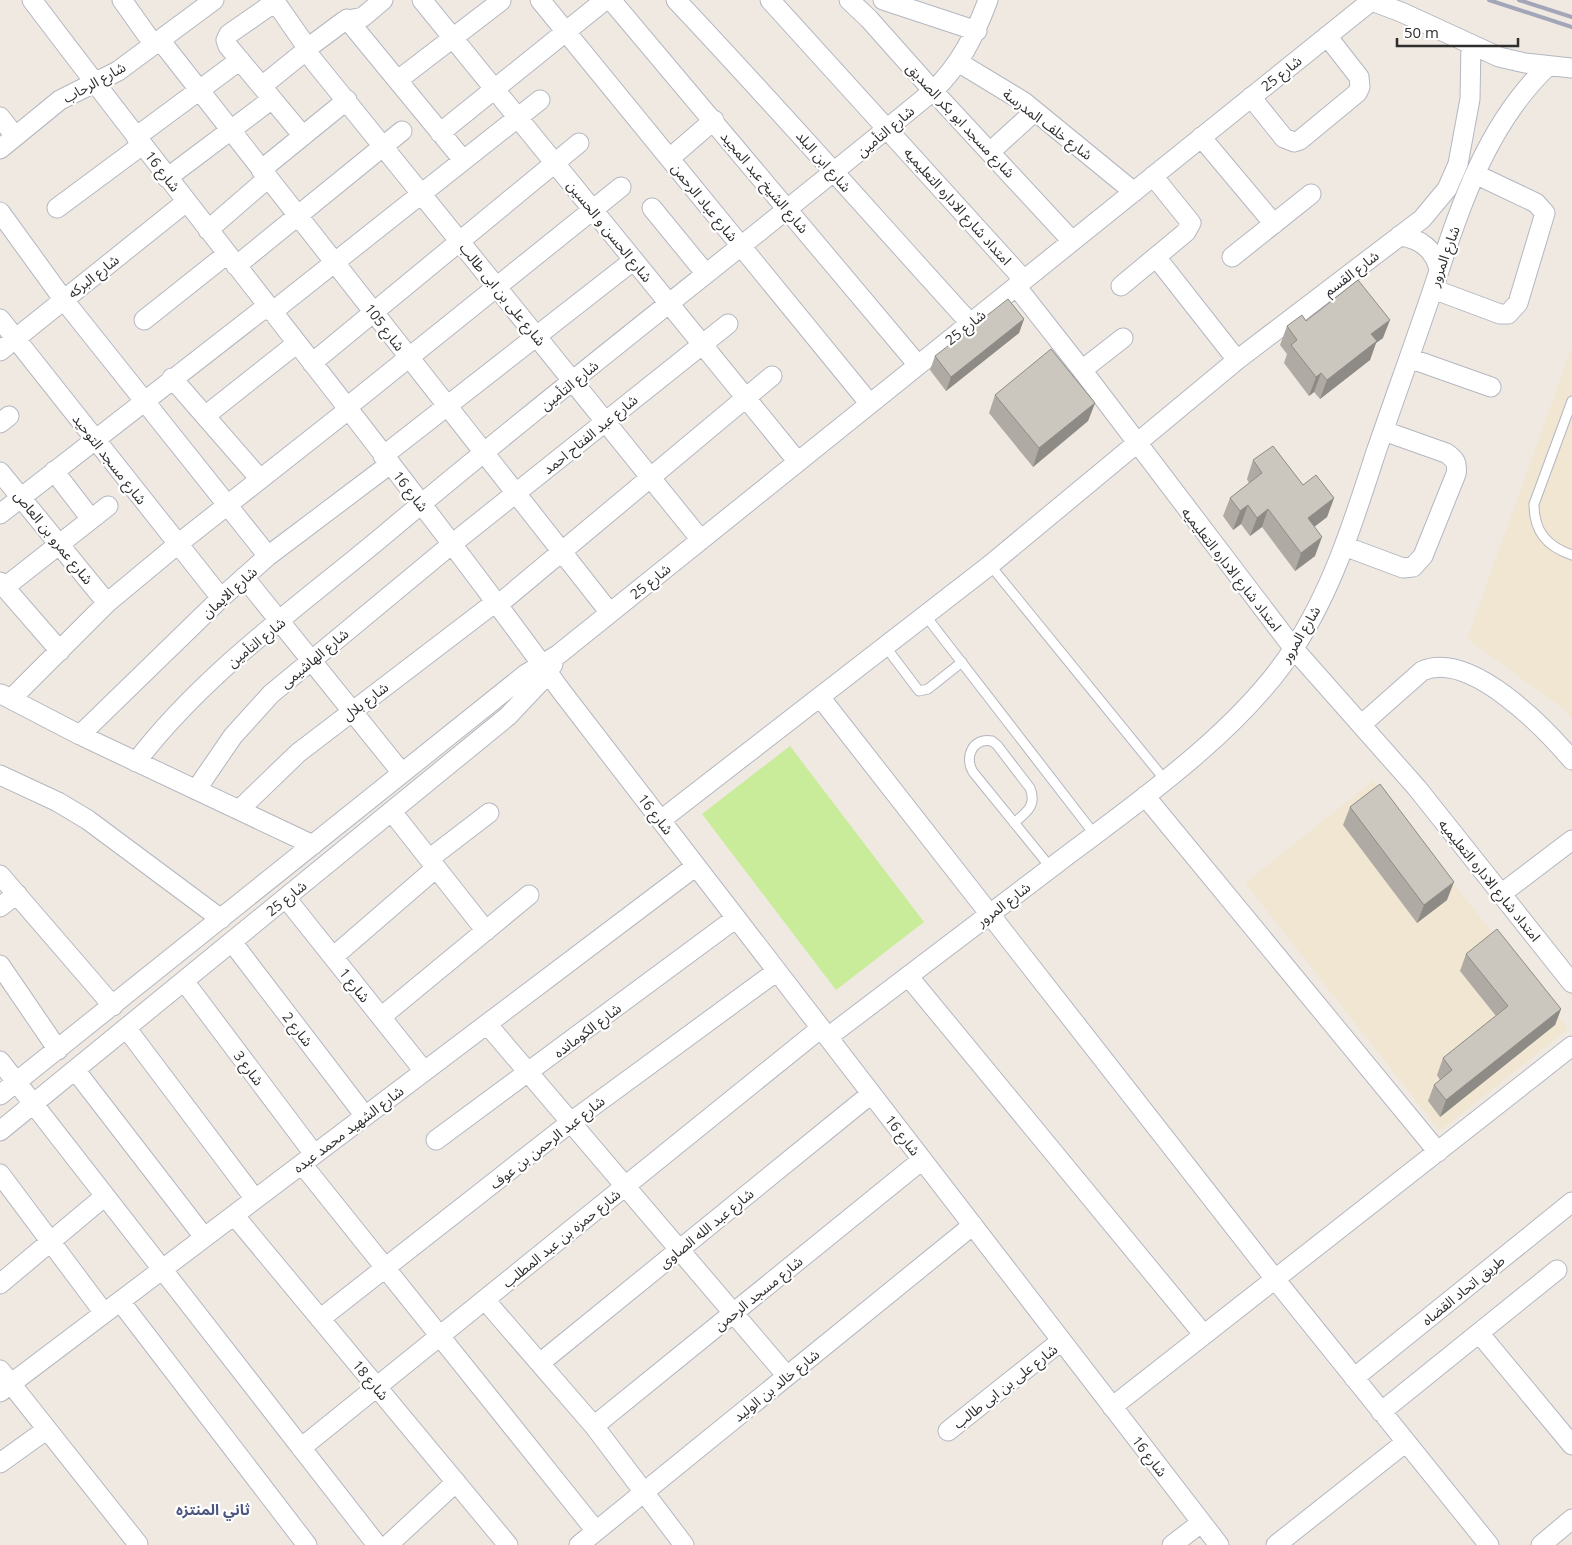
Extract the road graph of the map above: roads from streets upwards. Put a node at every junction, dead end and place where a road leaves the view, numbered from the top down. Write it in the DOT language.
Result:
graph roads {
  1 [pos="32,0"];
  2 [pos="122,0"];
  3 [pos="383,0"];
  4 [pos="423,0"];
  5 [pos="540,0"];
  6 [pos="605,0"];
  7 [pos="611,0"];
  8 [pos="676,0"];
  9 [pos="770,0"];
  10 [pos="849,0"];
  11 [pos="883,0"];
  12 [pos="988,0"];
  13 [pos="1370,0"];
  14 [pos="275,1"];
  15 [pos="502,1"];
  16 [pos="209,2"];
  17 [pos="347,19"];
  18 [pos="977,31"];
  19 [pos="566,32"];
  20 [pos="1327,36"];
  21 [pos="453,38"];
  22 [pos="157,43"];
  23 [pos="1471,45"];
  24 [pos="305,50"];
  25 [pos="240,60"];
  26 [pos="958,62"];
  27 [pos="1548,66"];
  28 [pos="1572,68"];
  29 [pos="398,80"];
  30 [pos="94,82"];
  31 [pos="198,90"];
  32 [pos="495,90"];
  33 [pos="933,91"];
  34 [pos="267,92"];
  35 [pos="1251,97"];
  36 [pos="347,100"];
  37 [pos="540,100"];
  38 [pos="1035,111"];
  39 [pos="0,117"];
  40 [pos="517,117"];
  41 [pos="714,120"];
  42 [pos="887,128"];
  43 [pos="230,130"];
  44 [pos="402,131"];
  45 [pos="440,133"];
  46 [pos="15,136"];
  47 [pos="302,136"];
  48 [pos="1201,137"];
  49 [pos="139,141"];
  50 [pos="579,143"];
  51 [pos="384,146"];
  52 [pos="0,149"];
  53 [pos="990,152"];
  54 [pos="670,158"];
  55 [pos="462,160"];
  56 [pos="555,164"];
  57 [pos="834,173"];
  58 [pos="264,174"];
  59 [pos="1475,174"];
  60 [pos="1154,176"];
  61 [pos="167,178"];
  62 [pos="621,188"];
  63 [pos="1134,192"];
  64 [pos="422,193"];
  65 [pos="1311,194"];
  66 [pos="186,202"];
  67 [pos="57,208"];
  68 [pos="652,208"];
  69 [pos="787,209"];
  70 [pos="593,210"];
  71 [pos="0,212"];
  72 [pos="297,216"];
  73 [pos="1274,224"];
  74 [pos="208,230"];
  75 [pos="1399,236"];
  76 [pos="460,241"];
  77 [pos="1072,241"];
  78 [pos="741,246"];
  79 [pos="1156,257"];
  80 [pos="1232,257"];
  81 [pos="231,260"];
  82 [pos="634,260"];
  83 [pos="334,262"];
  84 [pos="1439,270"];
  85 [pos="706,274"];
  86 [pos="1020,283"];
  87 [pos="1121,286"];
  88 [pos="497,287"];
  89 [pos="1433,289"];
  90 [pos="63,299"];
  91 [pos="669,304"];
  92 [pos="269,309"];
  93 [pos="373,312"];
  94 [pos="0,319"];
  95 [pos="144,320"];
  96 [pos="970,323"];
  97 [pos="728,324"];
  98 [pos="537,336"];
  99 [pos="1123,338"];
  100 [pos="15,339"];
  101 [pos="296,344"];
  102 [pos="702,344"];
  103 [pos="0,351"];
  104 [pos="409,357"];
  105 [pos="1409,358"];
  106 [pos="1237,360"];
  107 [pos="312,363"];
  108 [pos="918,365"];
  109 [pos="1082,370"];
  110 [pos="772,376"];
  111 [pos="172,378"];
  112 [pos="573,381"];
  113 [pos="1491,387"];
  114 [pos="746,398"];
  115 [pos="144,401"];
  116 [pos="870,404"];
  117 [pos="447,406"];
  118 [pos="347,409"];
  119 [pos="205,416"];
  120 [pos="606,422"];
  121 [pos="1384,431"];
  122 [pos="95,440"];
  123 [pos="1136,443"];
  124 [pos="484,453"];
  125 [pos="387,460"];
  126 [pos="798,462"];
  127 [pos="54,471"];
  128 [pos="0,472"];
  129 [pos="650,477"];
  130 [pos="260,479"];
  131 [pos="516,493"];
  132 [pos="21,497"];
  133 [pos="228,504"];
  134 [pos="421,504"];
  135 [pos="108,506"];
  136 [pos="0,514"];
  137 [pos="91,519"];
  138 [pos="701,540"];
  139 [pos="60,544"];
  140 [pos="178,544"];
  141 [pos="452,544"];
  142 [pos="1344,546"];
  143 [pos="562,551"];
  144 [pos="268,556"];
  145 [pos="244,578"];
  146 [pos="2,585"];
  147 [pos="221,598"];
  148 [pos="107,603"];
  149 [pos="498,603"];
  150 [pos="610,613"];
  151 [pos="280,622"];
  152 [pos="1294,648"];
  153 [pos="60,651"];
  154 [pos="312,660"];
  155 [pos="544,668"];
  156 [pos="6,696"];
  157 [pos="820,697"];
  158 [pos="352,710"];
  159 [pos="1361,725"];
  160 [pos="80,735"];
  161 [pos="1572,760"];
  162 [pos="136,762"];
  163 [pos="402,773"];
  164 [pos="0,775"];
  165 [pos="196,790"];
  166 [pos="1145,796"];
  167 [pos="240,809"];
  168 [pos="392,812"];
  169 [pos="489,813"];
  170 [pos="661,820"];
  171 [pos="1572,840"];
  172 [pos="313,845"];
  173 [pos="432,864"];
  174 [pos="696,866"];
  175 [pos="0,875"];
  176 [pos="17,894"];
  177 [pos="1501,894"];
  178 [pos="529,895"];
  179 [pos="286,898"];
  180 [pos="0,907"];
  181 [pos="991,914"];
  182 [pos="736,918"];
  183 [pos="221,919"];
  184 [pos="486,930"];
  185 [pos="232,942"];
  186 [pos="333,957"];
  187 [pos="0,965"];
  188 [pos="777,971"];
  189 [pos="908,976"];
  190 [pos="184,982"];
  191 [pos="1572,983"];
  192 [pos="113,1006"];
  193 [pos="381,1017"];
  194 [pos="488,1024"];
  195 [pos="127,1029"];
  196 [pos="824,1033"];
  197 [pos="1572,1046"];
  198 [pos="58,1050"];
  199 [pos="0,1061"];
  200 [pos="76,1071"];
  201 [pos="424,1071"];
  202 [pos="530,1073"];
  203 [pos="18,1082"];
  204 [pos="872,1094"];
  205 [pos="0,1095"];
  206 [pos="35,1104"];
  207 [pos="365,1116"];
  208 [pos="571,1122"];
  209 [pos="0,1131"];
  210 [pos="436,1140"];
  211 [pos="1438,1152"];
  212 [pos="308,1159"];
  213 [pos="922,1160"];
  214 [pos="0,1174"];
  215 [pos="625,1186"];
  216 [pos="105,1196"];
  217 [pos="255,1199"];
  218 [pos="1572,1202"];
  219 [pos="234,1215"];
  220 [pos="973,1225"];
  221 [pos="204,1237"];
  222 [pos="51,1242"];
  223 [pos="679,1250"];
  224 [pos="162,1269"];
  225 [pos="386,1269"];
  226 [pos="1557,1270"];
  227 [pos="1275,1279"];
  228 [pos="0,1284"];
  229 [pos="485,1300"];
  230 [pos="120,1301"];
  231 [pos="104,1313"];
  232 [pos="733,1314"];
  233 [pos="320,1319"];
  234 [pos="1480,1333"];
  235 [pos="1204,1335"];
  236 [pos="440,1336"];
  237 [pos="1062,1341"];
  238 [pos="540,1363"];
  239 [pos="787,1376"];
  240 [pos="1354,1378"];
  241 [pos="3,1382"];
  242 [pos="377,1387"];
  243 [pos="1112,1407"];
  244 [pos="1381,1412"];
  245 [pos="594,1426"];
  246 [pos="46,1430"];
  247 [pos="948,1431"];
  248 [pos="1406,1442"];
  249 [pos="1572,1445"];
  250 [pos="302,1448"];
  251 [pos="0,1463"];
  252 [pos="456,1482"];
  253 [pos="644,1493"];
  254 [pos="1572,1520"];
  255 [pos="1202,1523"];
  256 [pos="596,1531"];
  257 [pos="138,1544"];
  258 [pos="307,1545"];
  259 [pos="377,1545"];
  260 [pos="388,1545"];
  261 [pos="508,1545"];
  262 [pos="579,1545"];
  263 [pos="684,1545"];
  264 [pos="1172,1545"];
  265 [pos="1218,1545"];
  266 [pos="1276,1545"];
  267 [pos="1489,1545"];
  268 [pos="1541,1545"];
  1 -- 30 [label="street, شارع 16"];
  2 -- 22 [label="street, شارع 105"];
  3 -- 17 [label="street"];
  4 -- 21 [label="street, شارع الحسن و الحسين"];
  5 -- 19 [label="street, شارع عباد الرحمن"];
  6 -- 19 [label="street"];
  7 -- 41 [label="street, شارع الشيخ عبد المجيد"];
  8 -- 57 [label="street, شارع ابن البلد"];
  9 -- 42 [label="street, امتداد شارع الاداره التعليميه"];
  10 -- 33 [label="street, شارع مسجد ابو بكر الصديق"];
  11 -- 18 [label="street"];
  12 -- 18 [label="street, شارع التأمين"];
  13 -- 20 [label="street, شارع 25"];
  13 -- 23 [label="street"];
  14 -- 24 [label="street, شارع على بن ابى طالب"];
  14 -- 25 [label="street"];
  15 -- 21 [label="street"];
  16 -- 22 [label="street, شارع الرحاب"];
  17 -- 24 [label="street"];
  17 -- 29 [label="street"];
  18 -- 26 [label="street, شارع التأمين"];
  19 -- 32 [label="street"];
  19 -- 54 [label="street, شارع عباد الرحمن"];
  20 -- 35 [label="street, شارع 25"];
  20 -- 35 [label="street"];
  21 -- 29 [label="street"];
  21 -- 32 [label="street, شارع الحسن و الحسين"];
  22 -- 30 [label="street, شارع الرحاب"];
  22 -- 31 [label="street, شارع 105"];
  23 -- 27 [label="street"];
  23 -- 75 [label="street, شارع القسم"];
  24 -- 34 [label="street"];
  24 -- 36 [label="street, شارع على بن ابى طالب"];
  25 -- 31 [label="street"];
  25 -- 34 [label="street"];
  26 -- 33 [label="street, شارع التأمين"];
  26 -- 38 [label="street, شارع خلف المدرسة"];
  27 -- 28 [label="street"];
  27 -- 59 [label="street, شارع المرور"];
  29 -- 45 [label="street"];
  30 -- 46 [label="street, شارع الرحاب"];
  30 -- 49 [label="street, شارع 16"];
  31 -- 43 [label="street, شارع 105"];
  31 -- 49 [label="street"];
  32 -- 40 [label="street, شارع الحسن و الحسين"];
  32 -- 45 [label="street"];
  33 -- 42 [label="street, شارع التأمين"];
  33 -- 53 [label="street, شارع مسجد ابو بكر الصديق"];
  34 -- 43 [label="street"];
  34 -- 47 [label="street"];
  35 -- 48 [label="street, شارع 25"];
  36 -- 47 [label="street"];
  36 -- 51 [label="street, شارع على بن ابى طالب"];
  37 -- 40 [label="street"];
  38 -- 53 [label="street"];
  38 -- 63 [label="street, شارع خلف المدرسة"];
  39 -- 46 [label="street"];
  40 -- 55 [label="street"];
  40 -- 56 [label="street, شارع الحسن و الحسين"];
  41 -- 54 [label="street"];
  41 -- 69 [label="street, شارع الشيخ عبد المجيد"];
  42 -- 57 [label="street, شارع التأمين"];
  42 -- 86 [label="street, امتداد شارع الاداره التعليميه"];
  43 -- 58 [label="street, شارع 105"];
  43 -- 61 [label="street"];
  44 -- 51 [label="street"];
  45 -- 55 [label="street"];
  46 -- 52 [label="street, شارع الرحاب"];
  47 -- 58 [label="street"];
  48 -- 60 [label="street, شارع 25"];
  48 -- 73 [label="street"];
  49 -- 61 [label="street, شارع 16"];
  49 -- 67 [label="street"];
  50 -- 56 [label="street"];
  51 -- 64 [label="street, شارع على بن ابى طالب"];
  51 -- 72 [label="street"];
  53 -- 77 [label="street, شارع مسجد ابو بكر الصديق"];
  54 -- 78 [label="street, شارع عباد الرحمن"];
  55 -- 64 [label="street"];
  56 -- 70 [label="street, شارع الحسن و الحسين"];
  56 -- 76 [label="street"];
  57 -- 69 [label="street, شارع التأمين"];
  57 -- 96 [label="street, شارع ابن البلد"];
  58 -- 72 [label="street, شارع 105"];
  58 -- 74 [label="street"];
  59 -- 84 [label="street, شارع المرور"];
  59 -- 89 [label="street"];
  60 -- 63 [label="street, شارع 25"];
  60 -- 79 [label="street"];
  61 -- 66 [label="street, شارع 16"];
  62 -- 70 [label="street"];
  63 -- 77 [label="street, شارع 25"];
  64 -- 76 [label="street, شارع على بن ابى طالب"];
  64 -- 83 [label="street"];
  65 -- 73 [label="street"];
  66 -- 74 [label="street, شارع 16"];
  66 -- 90 [label="street, شارع البركه"];
  68 -- 85 [label="street"];
  69 -- 78 [label="street, شارع التأمين"];
  69 -- 108 [label="street, شارع الشيخ عبد المجيد"];
  70 -- 82 [label="street, شارع الحسن و الحسين"];
  70 -- 88 [label="street"];
  71 -- 90 [label="street"];
  72 -- 81 [label="street"];
  72 -- 83 [label="street, شارع 105"];
  73 -- 80 [label="street"];
  74 -- 81 [label="street, شارع 16"];
  75 -- 84 [label="street"];
  75 -- 106 [label="street, شارع القسم"];
  76 -- 88 [label="street, شارع على بن ابى طالب"];
  76 -- 93 [label="street"];
  77 -- 86 [label="street, شارع 25"];
  78 -- 85 [label="street, شارع التأمين"];
  78 -- 116 [label="street, شارع عباد الرحمن"];
  79 -- 87 [label="street"];
  79 -- 106 [label="street"];
  81 -- 92 [label="street, شارع 16"];
  81 -- 95 [label="street"];
  82 -- 91 [label="street, شارع الحسن و الحسين"];
  82 -- 98 [label="street, شارع الايمان"];
  83 -- 92 [label="street"];
  83 -- 93 [label="street, شارع 105"];
  84 -- 89 [label="street, شارع المرور"];
  85 -- 91 [label="street, شارع التأمين"];
  86 -- 96 [label="street, شارع 25"];
  86 -- 109 [label="street, امتداد شارع الاداره التعليميه"];
  88 -- 98 [label="street, شارع على بن ابى طالب"];
  88 -- 104 [label="street"];
  89 -- 105 [label="street, شارع المرور"];
  90 -- 100 [label="street, شارع البركه"];
  90 -- 115 [label="street"];
  91 -- 102 [label="street, شارع الحسن و الحسين"];
  91 -- 112 [label="street, شارع التأمين"];
  92 -- 101 [label="street, شارع 16"];
  92 -- 111 [label="street"];
  93 -- 104 [label="street, شارع 105"];
  93 -- 107 [label="street"];
  94 -- 100 [label="street, شارع مسجد التوحيد"];
  96 -- 108 [label="street, شارع 25"];
  97 -- 102 [label="street, شارع عبد الفتاح احمد"];
  98 -- 112 [label="street, شارع على بن ابى طالب"];
  98 -- 117 [label="street, شارع الايمان"];
  99 -- 109 [label="street"];
  100 -- 103 [label="street, شارع البركه"];
  100 -- 122 [label="street, شارع مسجد التوحيد"];
  101 -- 107 [label="street, شارع 16"];
  101 -- 119 [label="street"];
  102 -- 114 [label="street, شارع الحسن و الحسين"];
  102 -- 120 [label="street, شارع عبد الفتاح احمد"];
  104 -- 117 [label="street, شارع 105"];
  104 -- 118 [label="street"];
  105 -- 113 [label="street"];
  105 -- 121 [label="street, شارع المرور"];
  106 -- 123 [label="street, شارع القسم"];
  107 -- 118 [label="street, شارع 16"];
  108 -- 116 [label="street, شارع 25"];
  109 -- 123 [label="street, امتداد شارع الاداره التعليميه"];
  110 -- 114 [label="street, شارع بلال"];
  111 -- 115 [label="street"];
  111 -- 119 [label="street"];
  112 -- 120 [label="street, شارع على بن ابى طالب"];
  112 -- 124 [label="street, شارع التأمين"];
  114 -- 126 [label="street, شارع الحسن و الحسين"];
  114 -- 129 [label="street, شارع بلال"];
  115 -- 122 [label="street"];
  115 -- 133 [label="street"];
  116 -- 126 [label="street, شارع 25"];
  117 -- 124 [label="street, شارع 105"];
  117 -- 125 [label="street, شارع الايمان"];
  118 -- 125 [label="street, شارع 16"];
  118 -- 130 [label="street"];
  119 -- 130 [label="street"];
  120 -- 129 [label="street, شارع على بن ابى طالب"];
  120 -- 131 [label="street, شارع عبد الفتاح احمد"];
  121 -- 142 [label="street, شارع المرور"];
  121 -- 142 [label="street"];
  122 -- 127 [label="street"];
  122 -- 140 [label="street, شارع مسجد التوحيد"];
  123 -- 152 [label="street, امتداد شارع الاداره التعليميه"];
  123 -- 157 [label="street, شارع القسم"];
  124 -- 131 [label="street, شارع 105"];
  124 -- 134 [label="street, شارع التأمين"];
  125 -- 134 [label="street, شارع 16"];
  125 -- 144 [label="street, شارع الايمان"];
  126 -- 138 [label="street, شارع 25"];
  127 -- 132 [label="street"];
  127 -- 137 [label="street"];
  128 -- 132 [label="street, شارع عمرو بن العاص"];
  129 -- 138 [label="street, شارع على بن ابى طالب"];
  129 -- 143 [label="street, شارع بلال"];
  130 -- 133 [label="street"];
  131 -- 141 [label="street, شارع عبد الفتاح احمد"];
  131 -- 143 [label="street, شارع 105"];
  132 -- 136 [label="street"];
  132 -- 139 [label="street, شارع عمرو بن العاص"];
  133 -- 140 [label="street"];
  133 -- 144 [label="street"];
  134 -- 141 [label="street, شارع 16"];
  134 -- 151 [label="street, شارع التأمين"];
  135 -- 137 [label="street"];
  137 -- 139 [label="street"];
  138 -- 150 [label="street, شارع 25"];
  139 -- 146 [label="street"];
  139 -- 148 [label="street, شارع عمرو بن العاص"];
  140 -- 147 [label="street, شارع مسجد التوحيد"];
  140 -- 148 [label="street"];
  141 -- 149 [label="street, شارع 16"];
  141 -- 154 [label="street, شارع الهاشيمى"];
  142 -- 152 [label="street, شارع المرور"];
  143 -- 149 [label="street, شارع بلال"];
  143 -- 150 [label="street, شارع 105"];
  144 -- 145 [label="street, شارع الايمان"];
  145 -- 147 [label="street, شارع الايمان"];
  145 -- 151 [label="street"];
  146 -- 153 [label="street"];
  147 -- 160 [label="street, شارع الايمان"];
  148 -- 153 [label="street"];
  149 -- 155 [label="street, شارع 16"];
  149 -- 158 [label="street, شارع بلال"];
  150 -- 155 [label="street, شارع 25"];
  151 -- 154 [label="street"];
  151 -- 162 [label="street, شارع التأمين"];
  152 -- 159 [label="street, امتداد شارع الاداره التعليميه"];
  152 -- 166 [label="street, شارع المرور"];
  153 -- 156 [label="street"];
  154 -- 158 [label="street"];
  154 -- 165 [label="street, شارع الهاشيمى"];
  155 -- 163 [label="street, شارع 25"];
  155 -- 168 [label="street, شارع 25"];
  155 -- 170 [label="street, شارع 16"];
  156 -- 160 [label="street"];
  157 -- 170 [label="street, شارع القسم"];
  157 -- 181 [label="street"];
  158 -- 163 [label="street"];
  158 -- 167 [label="street, شارع بلال"];
  159 -- 161 [label="street"];
  159 -- 177 [label="street, امتداد شارع الاداره التعليميه"];
  160 -- 162 [label="street"];
  162 -- 165 [label="street"];
  163 -- 172 [label="street, شارع 25"];
  164 -- 183 [label="street"];
  165 -- 167 [label="street"];
  166 -- 181 [label="street, شارع المرور"];
  166 -- 211 [label="street"];
  167 -- 172 [label="street"];
  168 -- 173 [label="street"];
  168 -- 179 [label="street, شارع 25"];
  169 -- 173 [label="street"];
  170 -- 174 [label="street, شارع 16"];
  171 -- 177 [label="street"];
  172 -- 183 [label="street, شارع 25"];
  173 -- 184 [label="street"];
  173 -- 186 [label="street"];
  174 -- 182 [label="street, شارع 16"];
  174 -- 194 [label="street, شارع الشهيد محمد عبده"];
  175 -- 176 [label="street"];
  176 -- 180 [label="street"];
  176 -- 192 [label="street"];
  177 -- 191 [label="street, امتداد شارع الاداره التعليميه"];
  178 -- 184 [label="street"];
  179 -- 185 [label="street, شارع 25"];
  179 -- 186 [label="street, شارع 1"];
  181 -- 189 [label="street, شارع المرور"];
  181 -- 227 [label="street"];
  182 -- 188 [label="street, شارع 16"];
  182 -- 202 [label="street, شارع الكومانده"];
  183 -- 192 [label="street, شارع 25"];
  184 -- 193 [label="street"];
  185 -- 190 [label="street, شارع 25"];
  185 -- 207 [label="street, شارع 2"];
  186 -- 193 [label="street, شارع 1"];
  187 -- 198 [label="street"];
  188 -- 196 [label="street, شارع 16"];
  188 -- 208 [label="street, شارع عبد الرحمن بن عوف"];
  189 -- 196 [label="street, شارع المرور"];
  189 -- 235 [label="street"];
  190 -- 195 [label="street, شارع 25"];
  190 -- 212 [label="street, شارع 3"];
  192 -- 198 [label="street, شارع 25"];
  193 -- 201 [label="street, شارع 1"];
  194 -- 201 [label="street, شارع الشهيد محمد عبده"];
  194 -- 202 [label="street"];
  195 -- 200 [label="street, شارع 25"];
  195 -- 217 [label="street"];
  196 -- 204 [label="street, شارع 16"];
  196 -- 215 [label="street, شارع حمزه بن عبد المطلب"];
  197 -- 211 [label="street"];
  198 -- 203 [label="street, شارع 25"];
  199 -- 203 [label="street"];
  200 -- 206 [label="street, شارع 25"];
  200 -- 221 [label="street"];
  201 -- 207 [label="street, شارع الشهيد محمد عبده"];
  202 -- 208 [label="street"];
  202 -- 210 [label="street, شارع الكومانده"];
  203 -- 205 [label="street, شارع 25"];
  203 -- 206 [label="street"];
  204 -- 213 [label="street, شارع 16"];
  204 -- 223 [label="street, شارع عبد الله الصاوى"];
  206 -- 209 [label="street, شارع 25"];
  206 -- 216 [label="street"];
  207 -- 212 [label="street, شارع الشهيد محمد عبده"];
  208 -- 215 [label="street"];
  208 -- 225 [label="street, شارع عبد الرحمن بن عوف"];
  211 -- 227 [label="street"];
  212 -- 217 [label="street, شارع الشهيد محمد عبده"];
  212 -- 225 [label="street, شارع 3"];
  213 -- 220 [label="street, شارع 16"];
  213 -- 232 [label="street, شارع مسجد الرحمن"];
  214 -- 222 [label="street"];
  215 -- 223 [label="street"];
  215 -- 229 [label="street, شارع حمزه بن عبد المطلب"];
  216 -- 222 [label="street"];
  216 -- 224 [label="street"];
  217 -- 219 [label="street, شارع الشهيد محمد عبده"];
  218 -- 240 [label="street, طريق اتحاد القضاه"];
  219 -- 221 [label="street, شارع الشهيد محمد عبده"];
  219 -- 233 [label="street, شارع 18"];
  220 -- 237 [label="street, شارع 16"];
  220 -- 239 [label="street, شارع خالد بن الوليد"];
  221 -- 224 [label="street, شارع الشهيد محمد عبده"];
  222 -- 228 [label="street"];
  222 -- 231 [label="street"];
  223 -- 232 [label="street"];
  223 -- 238 [label="street, شارع عبد الله الصاوى"];
  224 -- 230 [label="street, شارع الشهيد محمد عبده"];
  224 -- 250 [label="street"];
  225 -- 233 [label="street, شارع عبد الرحمن بن عوف"];
  225 -- 236 [label="street, شارع 3"];
  226 -- 234 [label="street"];
  227 -- 235 [label="street"];
  227 -- 240 [label="street"];
  229 -- 236 [label="street, شارع حمزه بن عبد المطلب"];
  229 -- 238 [label="street"];
  230 -- 231 [label="street, شارع الشهيد محمد عبده"];
  230 -- 258 [label="street"];
  231 -- 241 [label="street, شارع الشهيد محمد عبده"];
  232 -- 239 [label="street"];
  232 -- 245 [label="street, شارع مسجد الرحمن"];
  233 -- 242 [label="street, شارع 18"];
  234 -- 244 [label="street"];
  234 -- 249 [label="street"];
  235 -- 243 [label="street"];
  236 -- 242 [label="street, شارع حمزه بن عبد المطلب"];
  236 -- 256 [label="street, شارع 3"];
  237 -- 243 [label="street, شارع 16"];
  237 -- 247 [label="street, شارع على بن ابى طالب"];
  238 -- 245 [label="street"];
  239 -- 253 [label="street, شارع خالد بن الوليد"];
  240 -- 244 [label="street"];
  241 -- 246 [label="street"];
  242 -- 250 [label="street, شارع حمزه بن عبد المطلب"];
  242 -- 252 [label="street, شارع 18"];
  243 -- 255 [label="street, شارع 16"];
  244 -- 248 [label="street"];
  245 -- 253 [label="street"];
  246 -- 251 [label="street"];
  246 -- 257 [label="street"];
  248 -- 266 [label="street"];
  248 -- 267 [label="street"];
  250 -- 259 [label="street"];
  252 -- 260 [label="street"];
  252 -- 261 [label="street, شارع 18"];
  253 -- 256 [label="street, شارع خالد بن الوليد"];
  253 -- 263 [label="street"];
  254 -- 268 [label="street"];
  255 -- 264 [label="street"];
  255 -- 265 [label="street, شارع 16"];
  256 -- 262 [label="street, شارع خالد بن الوليد"];
}
